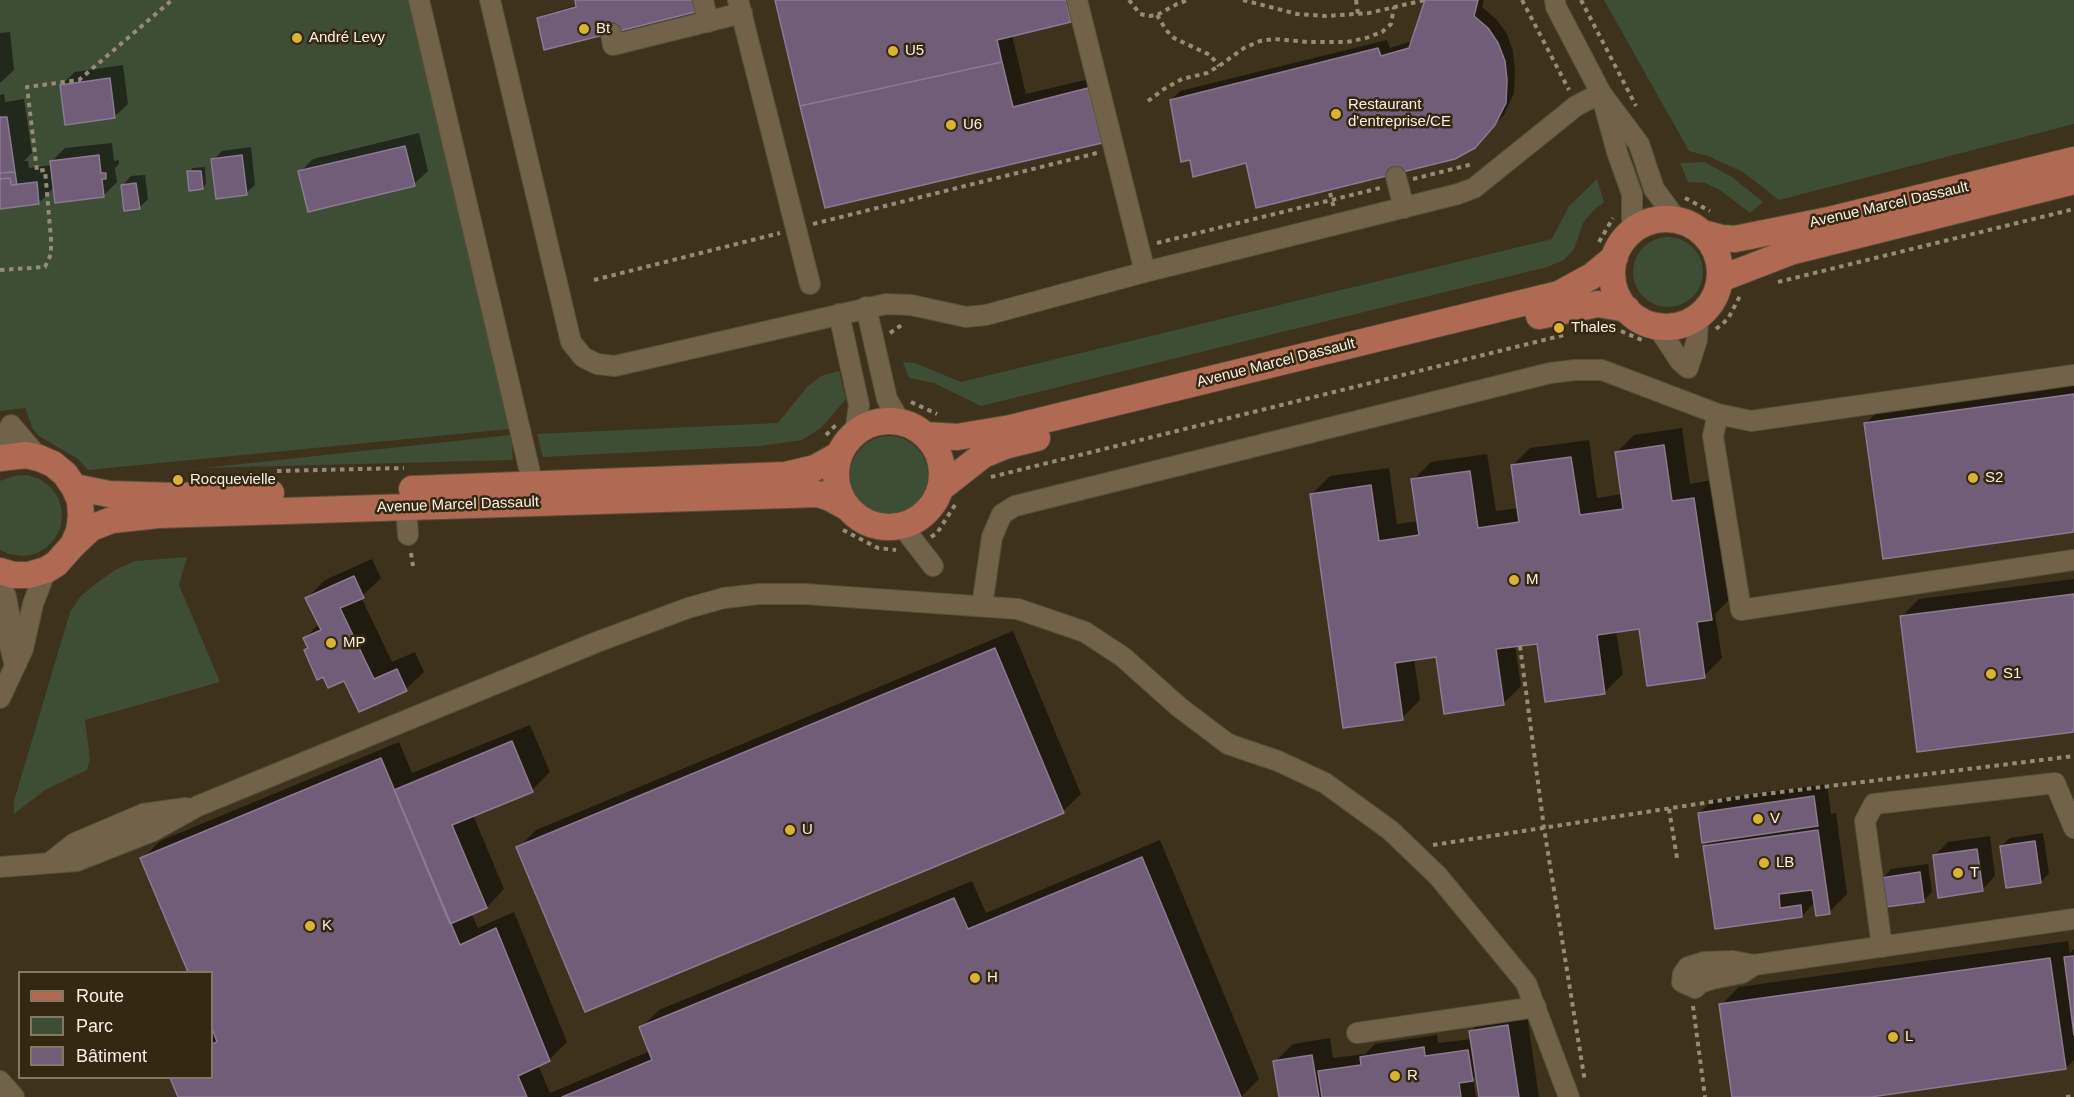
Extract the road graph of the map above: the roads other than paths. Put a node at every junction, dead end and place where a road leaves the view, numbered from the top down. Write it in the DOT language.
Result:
graph roads {
  1 [pos="419,0"];
  2 [pos="490,0"];
  3 [pos="703,0"];
  4 [pos="1077,0"];
  5 [pos="1555,0"];
  6 [pos="740,7"];
  7 [pos="708,22"];
  8 [pos="611,33"];
  9 [pos="1600,93"];
  10 [pos="2074,160"];
  11 [pos="1396,180"];
  12 [pos="2074,181"];
  13 [pos="1404,208"];
  14 [pos="1679,208"];
  15 [pos="1623,224"];
  16 [pos="1703,233"];
  17 [pos="1615,257"];
  18 [pos="1145,272"];
  19 [pos="1720,279"];
  20 [pos="810,284"];
  21 [pos="866,307"];
  22 [pos="1627,309"];
  23 [pos="839,314"];
  24 [pos="1698,316"];
  25 [pos="1657,326"];
  26 [pos="2074,375"];
  27 [pos="1718,414"];
  28 [pos="901,423"];
  29 [pos="855,433"];
  30 [pos="925,435"];
  31 [pos="0,445"];
  32 [pos="830,447"];
  33 [pos="0,458"];
  34 [pos="39,458"];
  35 [pos="533,485"];
  36 [pos="74,487"];
  37 [pos="949,495"];
  38 [pos="406,507"];
  39 [pos="843,517"];
  40 [pos="902,526"];
  41 [pos="408,534"];
  42 [pos="73,545"];
  43 [pos="2074,560"];
  44 [pos="933,566"];
  45 [pos="46,570"];
  46 [pos="0,571"];
  47 [pos="0,580"];
  48 [pos="982,606"];
  49 [pos="15,666"];
  50 [pos="0,698"];
  51 [pos="2074,828"];
  52 [pos="0,867"];
  53 [pos="2074,919"];
  54 [pos="1882,947"];
  55 [pos="1687,986"];
  56 [pos="1536,1007"];
  57 [pos="1357,1034"];
  58 [pos="0,1081"];
  59 [pos="14,1097"];
  60 [pos="1569,1097"];
  1 -- 35 [label="street"];
  2 -- 23 [label="street"];
  3 -- 7 [label="street"];
  4 -- 18 [label="street"];
  5 -- 9 [label="street"];
  6 -- 7 [label="street"];
  6 -- 20 [label="street"];
  7 -- 8 [label="street"];
  9 -- 13 [label="street"];
  9 -- 14 [label="street"];
  9 -- 15 [label="street"];
  10 -- 16 [label="main road, Avenue Marcel Dassault"];
  11 -- 13 [label="street"];
  12 -- 19 [label="main road, Avenue Marcel Dassault"];
  13 -- 18 [label="street"];
  14 -- 15 [label="main road"];
  14 -- 16 [label="main road"];
  15 -- 17 [label="main road"];
  16 -- 19 [label="main road"];
  17 -- 22 [label="main road"];
  17 -- 30 [label="main road, Avenue Marcel Dassault"];
  18 -- 21 [label="street"];
  19 -- 24 [label="main road"];
  21 -- 23 [label="street"];
  21 -- 28 [label="street"];
  22 -- 25 [label="main road"];
  22 -- 37 [label="main road, Avenue Marcel Dassault"];
  23 -- 29 [label="street"];
  24 -- 25 [label="main road"];
  24 -- 25 [label="street"];
  26 -- 27 [label="street"];
  27 -- 43 [label="street"];
  27 -- 48 [label="street"];
  28 -- 29 [label="main road"];
  28 -- 30 [label="main road"];
  29 -- 32 [label="main road"];
  30 -- 37 [label="main road"];
  31 -- 34 [label="street"];
  32 -- 35 [label="main road, Avenue Marcel Dassault"];
  32 -- 39 [label="main road"];
  33 -- 34 [label="main road"];
  34 -- 36 [label="main road"];
  35 -- 36 [label="main road, Avenue Marcel Dassault"];
  36 -- 42 [label="main road"];
  37 -- 40 [label="main road"];
  38 -- 39 [label="main road, Avenue Marcel Dassault"];
  38 -- 41 [label="street"];
  38 -- 42 [label="main road, Avenue Marcel Dassault"];
  39 -- 40 [label="main road"];
  40 -- 44 [label="street"];
  42 -- 45 [label="main road, Avenue Marcel Dassault"];
  45 -- 46 [label="main road"];
  45 -- 49 [label="street"];
  47 -- 49 [label="street"];
  48 -- 52 [label="street"];
  48 -- 56 [label="street"];
  49 -- 50 [label="street"];
  51 -- 54 [label="street"];
  53 -- 54 [label="street"];
  54 -- 55 [label="street"];
  56 -- 57 [label="street"];
  56 -- 60 [label="street"];
  58 -- 59 [label="street"];
}
